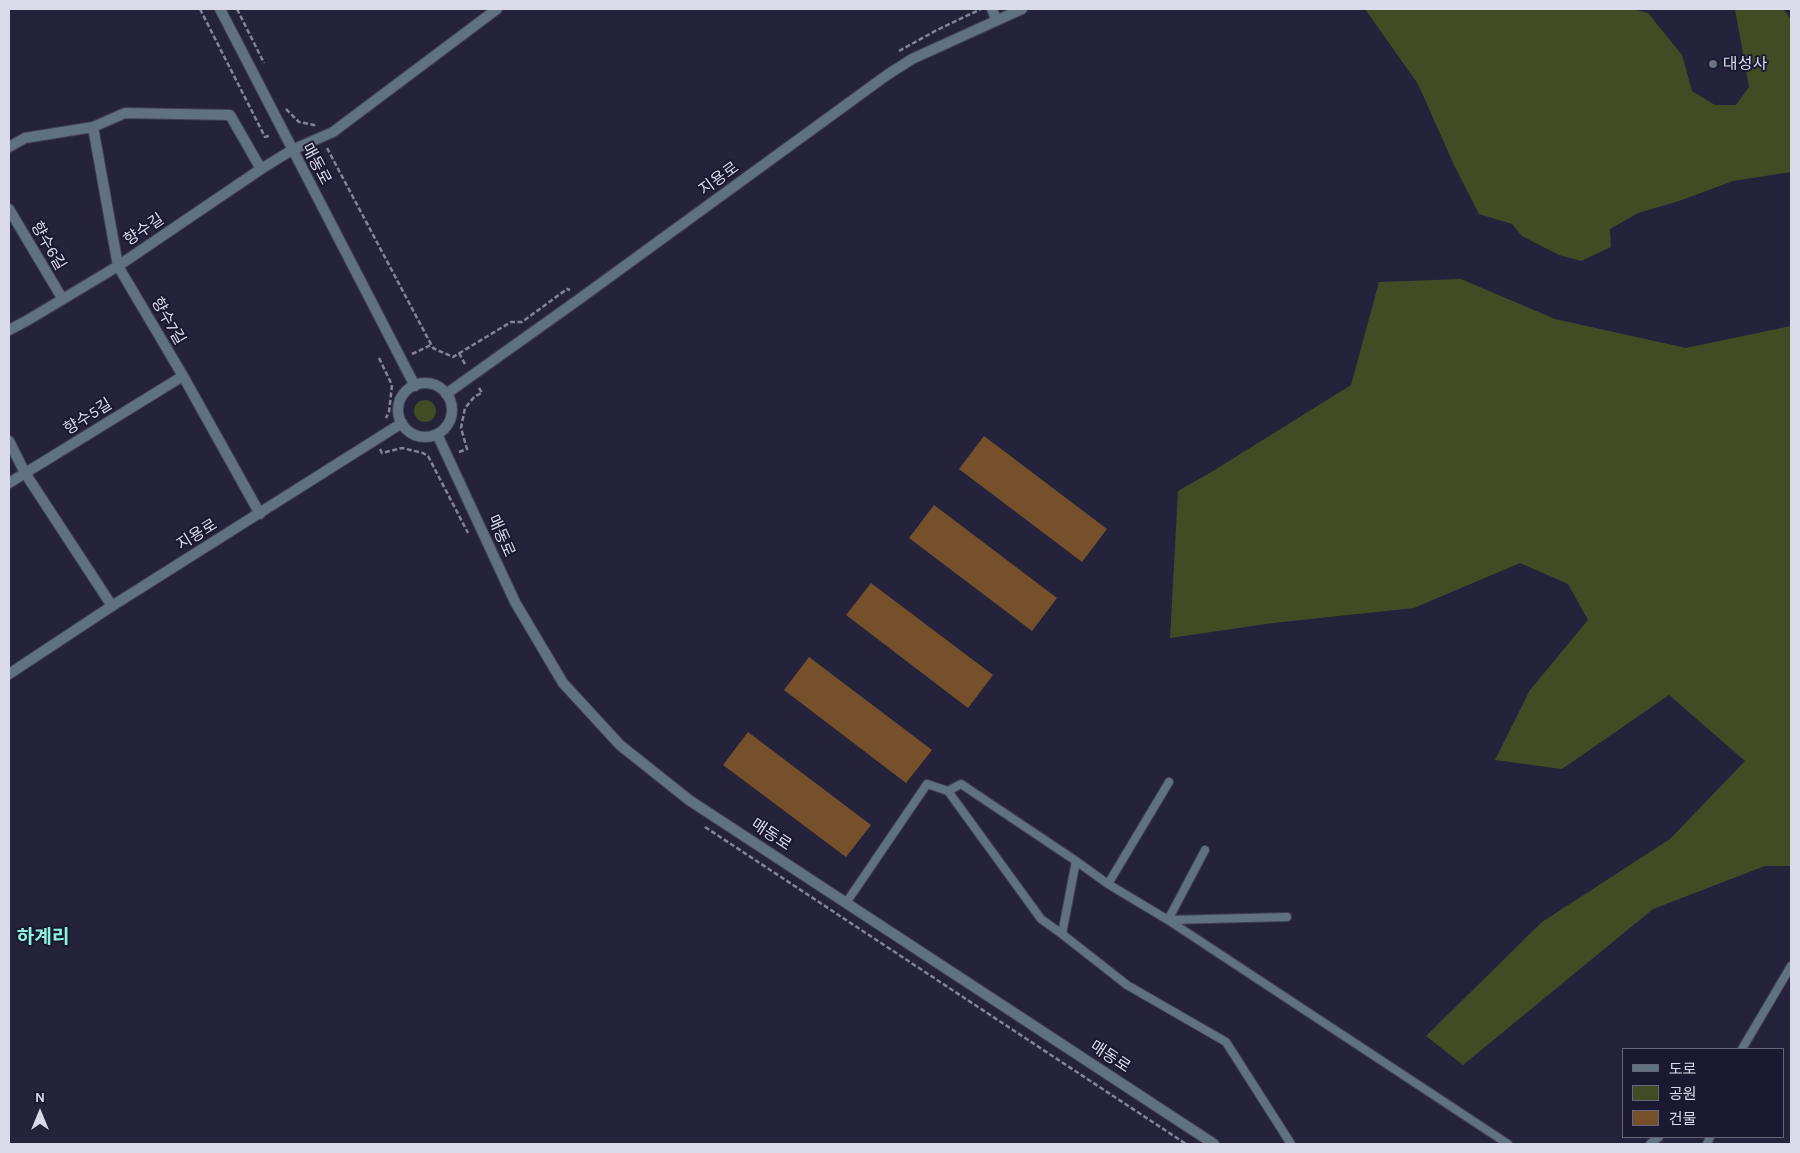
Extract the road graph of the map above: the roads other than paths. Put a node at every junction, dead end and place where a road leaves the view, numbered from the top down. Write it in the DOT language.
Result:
graph roads {
  1 [pos="220,9"];
  2 [pos="497,9"];
  3 [pos="992,9"];
  4 [pos="1022,9"];
  5 [pos="996,19"];
  6 [pos="93,127"];
  7 [pos="9,147"];
  8 [pos="292,150"];
  9 [pos="261,169"];
  10 [pos="9,209"];
  11 [pos="118,266"];
  12 [pos="62,298"];
  13 [pos="9,330"];
  14 [pos="183,376"];
  15 [pos="415,386"];
  16 [pos="446,394"];
  17 [pos="402,423"];
  18 [pos="437,434"];
  19 [pos="9,441"];
  20 [pos="25,473"];
  21 [pos="9,483"];
  22 [pos="260,514"];
  23 [pos="112,606"];
  24 [pos="9,674"];
  25 [pos="1169,782"];
  26 [pos="948,791"];
  27 [pos="1205,850"];
  28 [pos="1076,861"];
  29 [pos="1108,884"];
  30 [pos="846,903"];
  31 [pos="1287,917"];
  32 [pos="1168,920"];
  33 [pos="1062,934"];
  34 [pos="1791,966"];
  35 [pos="1743,1048"];
  36 [pos="1214,1144"];
  37 [pos="1291,1144"];
  38 [pos="1508,1144"];
  1 -- 8 [label="street, 매동로"];
  2 -- 8 [label="street, 향수길"];
  3 -- 5 [label="street"];
  4 -- 5 [label="street, 지용로"];
  5 -- 16 [label="street, 지용로"];
  6 -- 7 [label="street"];
  6 -- 9 [label="street"];
  6 -- 11 [label="street, 향수7길"];
  8 -- 9 [label="street, 향수길"];
  8 -- 15 [label="street, 매동로"];
  9 -- 11 [label="street, 향수길"];
  10 -- 12 [label="street, 향수6길"];
  11 -- 12 [label="street, 향수길"];
  11 -- 14 [label="street, 향수7길"];
  12 -- 13 [label="street, 향수길"];
  14 -- 20 [label="street, 향수5길"];
  14 -- 22 [label="street, 향수7길"];
  15 -- 16 [label="street"];
  15 -- 17 [label="street"];
  16 -- 18 [label="street"];
  17 -- 18 [label="street"];
  17 -- 22 [label="street, 지용로"];
  18 -- 30 [label="street, 매동로"];
  19 -- 20 [label="street"];
  20 -- 21 [label="street, 향수5길"];
  20 -- 23 [label="street"];
  22 -- 23 [label="street, 지용로"];
  23 -- 24 [label="street, 지용로"];
  25 -- 29 [label="lane"];
  26 -- 28 [label="lane"];
  26 -- 30 [label="lane"];
  26 -- 33 [label="lane"];
  27 -- 32 [label="lane"];
  28 -- 29 [label="lane"];
  28 -- 33 [label="lane"];
  29 -- 32 [label="lane"];
  30 -- 36 [label="street, 매동로"];
  31 -- 32 [label="lane"];
  32 -- 38 [label="lane"];
  33 -- 37 [label="lane"];
  34 -- 35 [label="lane"];
}
